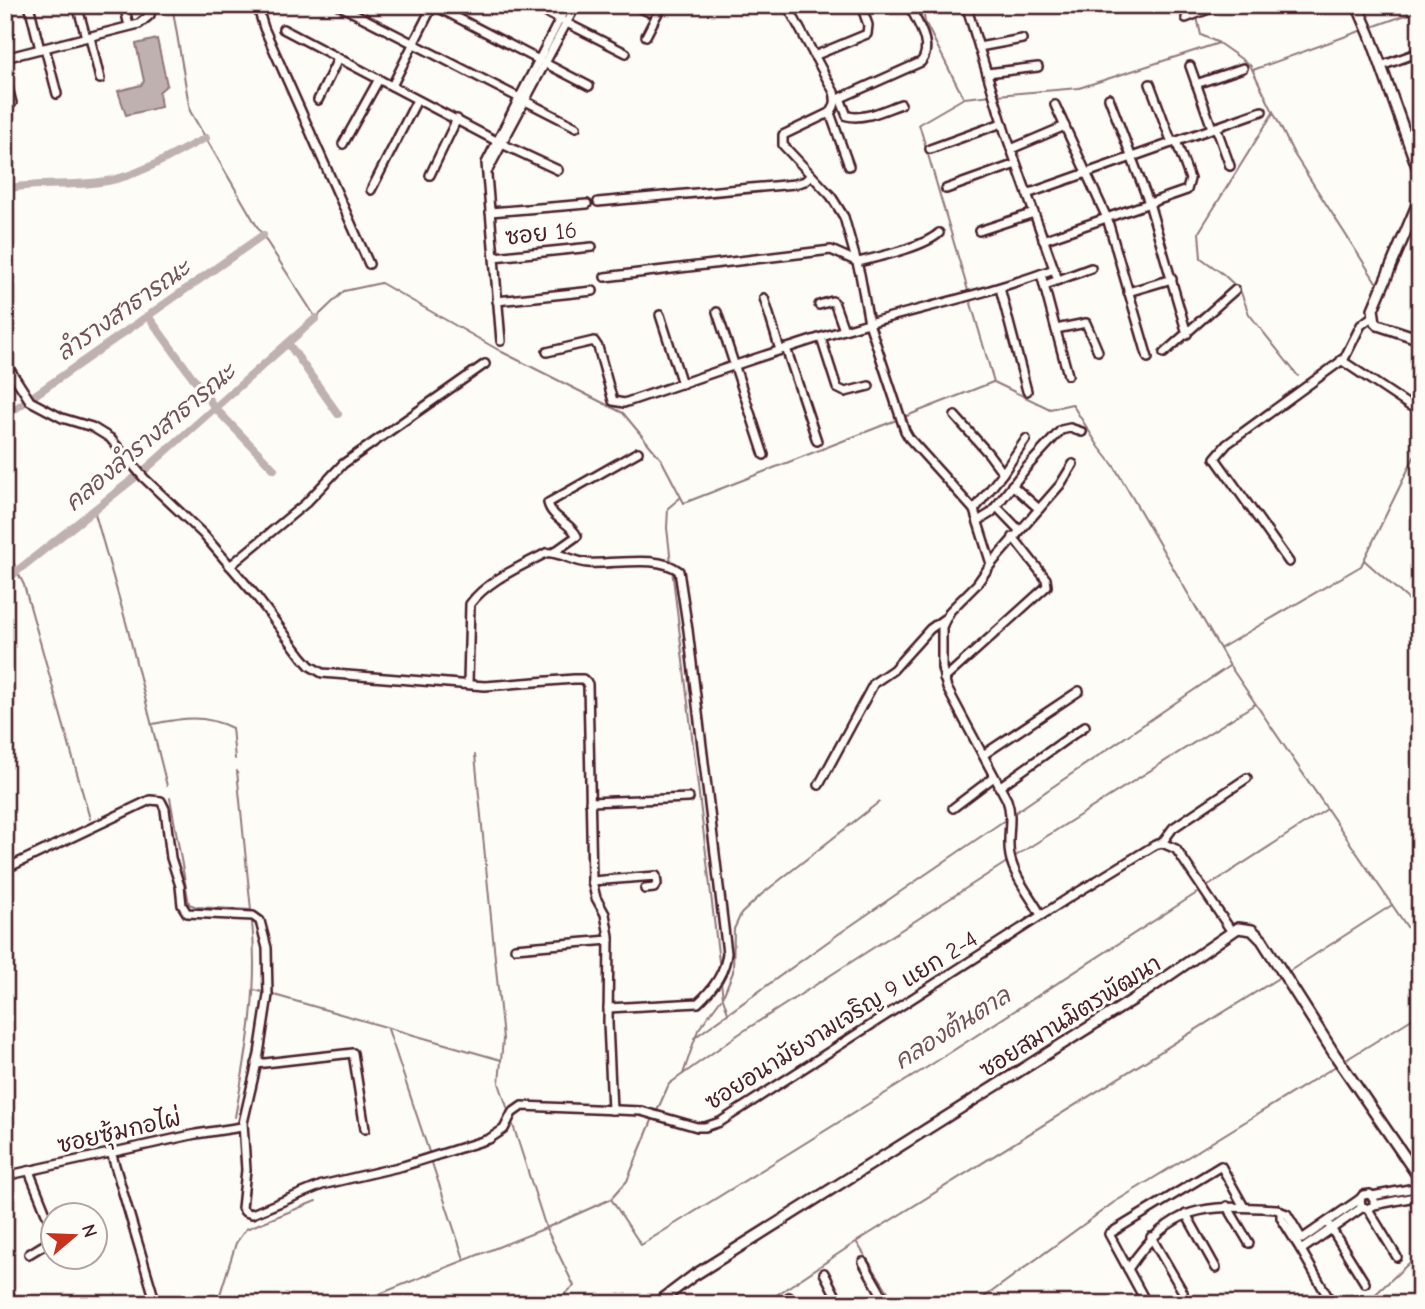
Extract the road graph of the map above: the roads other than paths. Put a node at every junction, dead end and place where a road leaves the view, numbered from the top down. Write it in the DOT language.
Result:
graph roads {
  1 [pos="29,5"];
  2 [pos="77,5"];
  3 [pos="124,5"];
  4 [pos="152,5"];
  5 [pos="257,5"];
  6 [pos="338,5"];
  7 [pos="433,5"];
  8 [pos="531,5"];
  9 [pos="566,5"];
  10 [pos="576,5"];
  11 [pos="634,5"];
  12 [pos="662,5"];
  13 [pos="787,5"];
  14 [pos="861,5"];
  15 [pos="909,5"];
  16 [pos="966,5"];
  17 [pos="1219,5"];
  18 [pos="1357,5"];
  19 [pos="649,12"];
  20 [pos="1185,18"];
  21 [pos="563,21"];
  22 [pos="130,26"];
  23 [pos="283,30"];
  24 [pos="646,36"];
  25 [pos="88,37"];
  26 [pos="1021,39"];
  27 [pos="412,44"];
  28 [pos="979,47"];
  29 [pos="43,48"];
  30 [pos="1420,52"];
  31 [pos="625,53"];
  32 [pos="814,56"];
  33 [pos="5,58"];
  34 [pos="338,59"];
  35 [pos="542,61"];
  36 [pos="1190,66"];
  37 [pos="1381,66"];
  38 [pos="1038,67"];
  39 [pos="1243,68"];
  40 [pos="987,74"];
  41 [pos="5,76"];
  42 [pos="100,79"];
  43 [pos="379,79"];
  44 [pos="1150,84"];
  45 [pos="1196,84"];
  46 [pos="392,86"];
  47 [pos="589,86"];
  48 [pos="57,94"];
  49 [pos="1109,98"];
  50 [pos="838,99"];
  51 [pos="318,100"];
  52 [pos="417,100"];
  53 [pos="521,101"];
  54 [pos="12,103"];
  55 [pos="901,104"];
  56 [pos="1055,105"];
  57 [pos="1262,111"];
  58 [pos="830,113"];
  59 [pos="457,119"];
  60 [pos="1002,123"];
  61 [pos="1065,126"];
  62 [pos="576,127"];
  63 [pos="1214,128"];
  64 [pos="1174,142"];
  65 [pos="500,143"];
  66 [pos="343,144"];
  67 [pos="930,149"];
  68 [pos="1011,149"];
  69 [pos="1131,157"];
  70 [pos="1016,164"];
  71 [pos="849,166"];
  72 [pos="1230,166"];
  73 [pos="558,170"];
  74 [pos="1087,173"];
  75 [pos="430,175"];
  76 [pos="1420,175"];
  77 [pos="810,176"];
  78 [pos="946,189"];
  79 [pos="370,190"];
  80 [pos="1027,194"];
  81 [pos="1420,198"];
  82 [pos="598,202"];
  83 [pos="1149,203"];
  84 [pos="587,204"];
  85 [pos="490,212"];
  86 [pos="1034,213"];
  87 [pos="1107,218"];
  88 [pos="979,231"];
  89 [pos="939,233"];
  90 [pos="1044,240"];
  91 [pos="593,247"];
  92 [pos="494,257"];
  93 [pos="858,262"];
  94 [pos="369,264"];
  95 [pos="1091,268"];
  96 [pos="1054,269"];
  97 [pos="1041,274"];
  98 [pos="604,277"];
  99 [pos="1172,279"];
  100 [pos="1058,280"];
  101 [pos="1045,285"];
  102 [pos="1000,288"];
  103 [pos="593,290"];
  104 [pos="1235,290"];
  105 [pos="1128,292"];
  106 [pos="764,298"];
  107 [pos="497,301"];
  108 [pos="819,305"];
  109 [pos="717,312"];
  110 [pos="660,315"];
  111 [pos="1373,316"];
  112 [pos="869,323"];
  113 [pos="1056,328"];
  114 [pos="844,330"];
  115 [pos="1187,334"];
  116 [pos="821,338"];
  117 [pos="1420,339"];
  118 [pos="501,341"];
  119 [pos="783,349"];
  120 [pos="1098,351"];
  121 [pos="547,352"];
  122 [pos="1164,353"];
  123 [pos="1148,358"];
  124 [pos="1341,360"];
  125 [pos="5,362"];
  126 [pos="485,364"];
  127 [pos="735,366"];
  128 [pos="1068,375"];
  129 [pos="682,384"];
  130 [pos="869,386"];
  131 [pos="1027,391"];
  132 [pos="1410,406"];
  133 [pos="955,416"];
  134 [pos="1082,432"];
  135 [pos="1026,439"];
  136 [pos="817,441"];
  137 [pos="638,452"];
  138 [pos="764,454"];
  139 [pos="1073,464"];
  140 [pos="1003,473"];
  141 [pos="1012,485"];
  142 [pos="996,506"];
  143 [pos="1039,509"];
  144 [pos="974,510"];
  145 [pos="978,521"];
  146 [pos="1019,530"];
  147 [pos="1013,537"];
  148 [pos="553,553"];
  149 [pos="1289,562"];
  150 [pos="992,564"];
  151 [pos="230,566"];
  152 [pos="945,619"];
  153 [pos="944,679"];
  154 [pos="468,683"];
  155 [pos="1079,691"];
  156 [pos="1085,726"];
  157 [pos="983,755"];
  158 [pos="994,777"];
  159 [pos="1247,778"];
  160 [pos="820,785"];
  161 [pos="999,787"];
  162 [pos="689,798"];
  163 [pos="590,802"];
  164 [pos="953,808"];
  165 [pos="1162,843"];
  166 [pos="5,869"];
  167 [pos="593,881"];
  168 [pos="645,889"];
  169 [pos="1041,915"];
  170 [pos="1232,932"];
  171 [pos="609,940"];
  172 [pos="515,947"];
  173 [pos="608,1008"];
  174 [pos="256,1064"];
  175 [pos="612,1110"];
  176 [pos="242,1127"];
  177 [pos="365,1129"];
  178 [pos="111,1152"];
  179 [pos="29,1171"];
  180 [pos="5,1177"];
  181 [pos="1420,1179"];
  182 [pos="1420,1187"];
  183 [pos="1372,1196"];
  184 [pos="1420,1196"];
  185 [pos="1360,1199"];
  186 [pos="41,1200"];
  187 [pos="1227,1206"];
  188 [pos="1368,1207"];
  189 [pos="1244,1208"];
  190 [pos="1186,1214"];
  191 [pos="1329,1224"];
  192 [pos="1151,1237"];
  193 [pos="1249,1243"];
  194 [pos="1300,1244"];
  195 [pos="38,1249"];
  196 [pos="29,1254"];
  197 [pos="1396,1257"];
  198 [pos="863,1262"];
  199 [pos="1216,1268"];
  200 [pos="1128,1269"];
  201 [pos="824,1273"];
  202 [pos="1365,1283"];
  203 [pos="5,1289"];
  204 [pos="1183,1292"];
  205 [pos="14,1304"];
  206 [pos="156,1304"];
  207 [pos="656,1304"];
  208 [pos="840,1304"];
  209 [pos="887,1304"];
  210 [pos="1147,1304"];
  211 [pos="1332,1304"];
  1 -- 29 [label="street"];
  2 -- 25 [label="street"];
  3 -- 22 [label="street"];
  4 -- 22 [label="street"];
  5 -- 94 [label="street"];
  6 -- 27 [label="street"];
  7 -- 27 [label="street"];
  7 -- 35 [label="street"];
  8 -- 21 [label="street"];
  9 -- 21 [label="street"];
  10 -- 21 [label="street"];
  11 -- 19 [label="street"];
  12 -- 24 [label="street"];
  13 -- 32 [label="street"];
  14 -- 32 [label="street"];
  15 -- 50 [label="street"];
  16 -- 28 [label="street"];
  17 -- 20 [label="street"];
  18 -- 37 [label="street"];
  21 -- 31 [label="street"];
  21 -- 35 [label="street"];
  22 -- 25 [label="street"];
  23 -- 34 [label="street"];
  25 -- 29 [label="street"];
  25 -- 42 [label="street"];
  26 -- 28 [label="street"];
  27 -- 46 [label="street"];
  27 -- 53 [label="street"];
  28 -- 40 [label="street"];
  29 -- 33 [label="street"];
  29 -- 48 [label="street"];
  30 -- 37 [label="street"];
  32 -- 50 [label="street"];
  34 -- 43 [label="street"];
  34 -- 51 [label="street"];
  35 -- 47 [label="street"];
  35 -- 53 [label="street"];
  36 -- 45 [label="street"];
  37 -- 76 [label="street"];
  38 -- 40 [label="street"];
  39 -- 45 [label="street"];
  40 -- 60 [label="street"];
  41 -- 54 [label="street"];
  43 -- 46 [label="street"];
  43 -- 66 [label="street"];
  44 -- 64 [label="street"];
  45 -- 63 [label="street"];
  46 -- 52 [label="street"];
  49 -- 69 [label="street"];
  50 -- 55 [label="street"];
  50 -- 58 [label="street"];
  52 -- 59 [label="street"];
  52 -- 79 [label="street"];
  53 -- 62 [label="street"];
  53 -- 65 [label="street"];
  56 -- 61 [label="street"];
  57 -- 63 [label="street"];
  58 -- 71 [label="street"];
  58 -- 77 [label="street"];
  59 -- 65 [label="street"];
  59 -- 75 [label="street"];
  60 -- 67 [label="street"];
  60 -- 68 [label="street"];
  61 -- 68 [label="street"];
  61 -- 74 [label="street"];
  63 -- 64 [label="street"];
  63 -- 72 [label="street"];
  64 -- 69 [label="street"];
  64 -- 83 [label="street"];
  65 -- 73 [label="street"];
  65 -- 85 [label="street"];
  68 -- 70 [label="street"];
  69 -- 74 [label="street"];
  69 -- 83 [label="street"];
  70 -- 78 [label="street"];
  70 -- 80 [label="street"];
  74 -- 80 [label="street"];
  74 -- 87 [label="street"];
  77 -- 82 [label="street"];
  77 -- 93 [label="street"];
  80 -- 86 [label="street"];
  81 -- 111 [label="street"];
  83 -- 87 [label="street"];
  83 -- 99 [label="street"];
  84 -- 85 [label="street"];
  85 -- 92 [label="street"];
  86 -- 88 [label="street"];
  86 -- 90 [label="street"];
  87 -- 90 [label="street"];
  87 -- 105 [label="street"];
  89 -- 93 [label="street"];
  90 -- 96 [label="street"];
  91 -- 92 [label="street, ซอย 16"];
  92 -- 107 [label="street"];
  93 -- 98 [label="street"];
  93 -- 112 [label="street"];
  95 -- 100 [label="street"];
  96 -- 97 [label="street"];
  96 -- 100 [label="street"];
  97 -- 101 [label="street"];
  97 -- 102 [label="street"];
  99 -- 105 [label="street"];
  99 -- 115 [label="street"];
  100 -- 101 [label="street"];
  101 -- 113 [label="street"];
  102 -- 112 [label="street"];
  102 -- 131 [label="street"];
  103 -- 107 [label="street"];
  104 -- 115 [label="street"];
  105 -- 123 [label="street"];
  106 -- 119 [label="street"];
  107 -- 118 [label="street"];
  108 -- 114 [label="street"];
  109 -- 127 [label="street"];
  110 -- 129 [label="street"];
  111 -- 117 [label="street"];
  111 -- 124 [label="street"];
  112 -- 114 [label="street"];
  112 -- 144 [label="street"];
  113 -- 120 [label="street"];
  113 -- 128 [label="street"];
  114 -- 116 [label="street"];
  115 -- 122 [label="street"];
  116 -- 119 [label="street"];
  116 -- 130 [label="street"];
  119 -- 127 [label="street"];
  119 -- 136 [label="street"];
  121 -- 129 [label="street"];
  124 -- 132 [label="street"];
  124 -- 149 [label="street"];
  125 -- 151 [label="street"];
  126 -- 151 [label="street"];
  127 -- 129 [label="street"];
  127 -- 138 [label="street"];
  133 -- 140 [label="street"];
  134 -- 141 [label="street"];
  135 -- 140 [label="street"];
  137 -- 148 [label="street"];
  139 -- 143 [label="street"];
  140 -- 144 [label="street"];
  141 -- 142 [label="street"];
  141 -- 143 [label="street"];
  142 -- 145 [label="street"];
  142 -- 146 [label="street"];
  143 -- 146 [label="street"];
  144 -- 145 [label="street"];
  145 -- 150 [label="street"];
  146 -- 147 [label="street"];
  147 -- 150 [label="street"];
  147 -- 153 [label="street"];
  148 -- 154 [label="street"];
  148 -- 173 [label="street"];
  150 -- 152 [label="street"];
  151 -- 154 [label="street"];
  152 -- 153 [label="street"];
  152 -- 160 [label="street"];
  153 -- 157 [label="street"];
  154 -- 163 [label="street"];
  155 -- 157 [label="street"];
  156 -- 161 [label="street"];
  157 -- 158 [label="street"];
  158 -- 161 [label="street"];
  158 -- 164 [label="street"];
  159 -- 165 [label="street, ซอยอนามัยงามเจริญ 9 แยก 2-4"];
  161 -- 169 [label="street"];
  162 -- 163 [label="street"];
  163 -- 167 [label="street"];
  165 -- 169 [label="street, ซอยอนามัยงามเจริญ 9 แยก 2-4"];
  165 -- 170 [label="street"];
  166 -- 174 [label="street, ซอยอนามัยงามเจริญ 9 แยก 2-4"];
  167 -- 168 [label="street"];
  167 -- 171 [label="street"];
  169 -- 175 [label="street, ซอยอนามัยงามเจริญ 9 แยก 2-4"];
  170 -- 181 [label="street"];
  170 -- 207 [label="street, ซอยสมานมิตรพัฒนา"];
  171 -- 172 [label="street"];
  171 -- 173 [label="street"];
  173 -- 175 [label="street"];
  174 -- 176 [label="street, ซอยอนามัยงามเจริญ 9 แยก 2-4"];
  174 -- 177 [label="street"];
  175 -- 176 [label="street, ซอยอนามัยงามเจริญ 9 แยก 2-4"];
  176 -- 178 [label="street, ซอยซุ้มกอไผ่"];
  178 -- 179 [label="street, ซอยซุ้มกอไผ่"];
  178 -- 206 [label="street"];
  179 -- 180 [label="street, ซอยซุ้มกอไผ่"];
  179 -- 186 [label="street"];
  182 -- 183 [label="street"];
  183 -- 185 [label="street"];
  183 -- 188 [label="street"];
  184 -- 188 [label="street"];
  185 -- 188 [label="street"];
  185 -- 191 [label="street"];
  187 -- 189 [label="street"];
  187 -- 190 [label="street"];
  187 -- 193 [label="street"];
  188 -- 191 [label="street"];
  188 -- 197 [label="street"];
  189 -- 194 [label="street"];
  189 -- 200 [label="street"];
  190 -- 192 [label="street"];
  190 -- 199 [label="street"];
  191 -- 194 [label="street"];
  191 -- 202 [label="street"];
  192 -- 200 [label="street"];
  192 -- 204 [label="street"];
  194 -- 211 [label="street"];
  195 -- 196 [label="street"];
  198 -- 209 [label="street"];
  200 -- 210 [label="street"];
  201 -- 208 [label="street"];
  203 -- 205 [label="street"];
}
